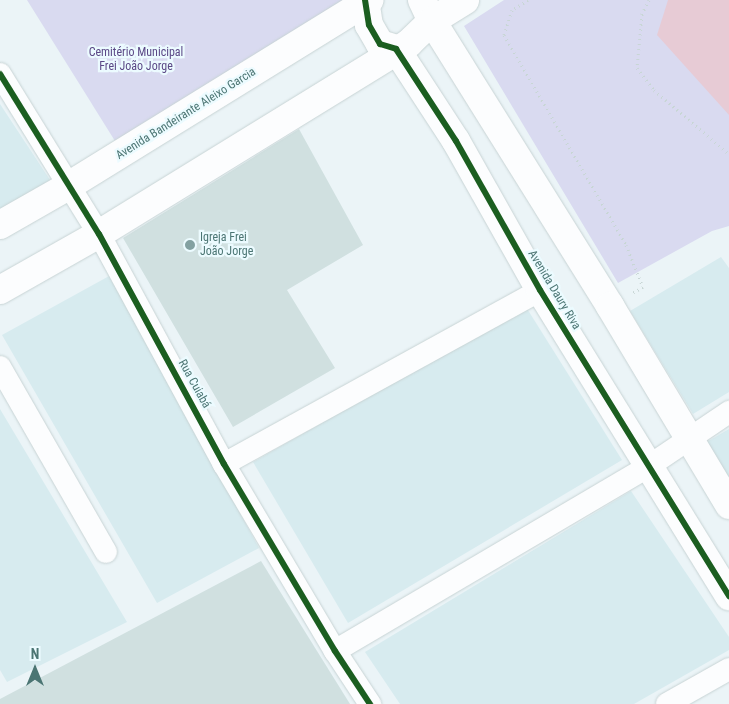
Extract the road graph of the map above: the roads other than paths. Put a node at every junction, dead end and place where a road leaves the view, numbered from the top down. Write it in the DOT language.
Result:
graph roads {
  1 [pos="465,0"];
  2 [pos="367,1"];
  3 [pos="427,11"];
  4 [pos="396,49"];
  5 [pos="0,74"];
  6 [pos="70,185"];
  7 [pos="0,225"];
  8 [pos="99,234"];
  9 [pos="0,290"];
  10 [pos="540,290"];
  11 [pos="0,367"];
  12 [pos="729,412"];
  13 [pos="689,437"];
  14 [pos="224,464"];
  15 [pos="650,466"];
  16 [pos="729,505"];
  17 [pos="106,552"];
  18 [pos="729,596"];
  19 [pos="335,651"];
  20 [pos="729,669"];
  21 [pos="370,704"];
  22 [pos="667,704"];
  1 -- 3 [label="street"];
  2 -- 4 [label="street, Avenida Daury Riva"];
  2 -- 6 [label="street, Avenida Bandeirante Aleixo Garcia"];
  3 -- 4 [label="street"];
  3 -- 13 [label="street"];
  4 -- 8 [label="street"];
  4 -- 10 [label="street, Avenida Daury Riva"];
  5 -- 6 [label="street, Rua Cuiabá"];
  6 -- 7 [label="street, Avenida Bandeirante Aleixo Garcia"];
  6 -- 8 [label="street, Rua Cuiabá"];
  8 -- 9 [label="street"];
  8 -- 14 [label="street, Rua Cuiabá"];
  10 -- 14 [label="street"];
  10 -- 15 [label="street, Avenida Daury Riva"];
  11 -- 17 [label="street"];
  12 -- 13 [label="street"];
  13 -- 15 [label="street"];
  13 -- 16 [label="street"];
  14 -- 19 [label="street, Rua Cuiabá"];
  15 -- 18 [label="street, Avenida Daury Riva"];
  15 -- 19 [label="street"];
  19 -- 21 [label="street, Rua Cuiabá"];
  20 -- 22 [label="street"];
}
